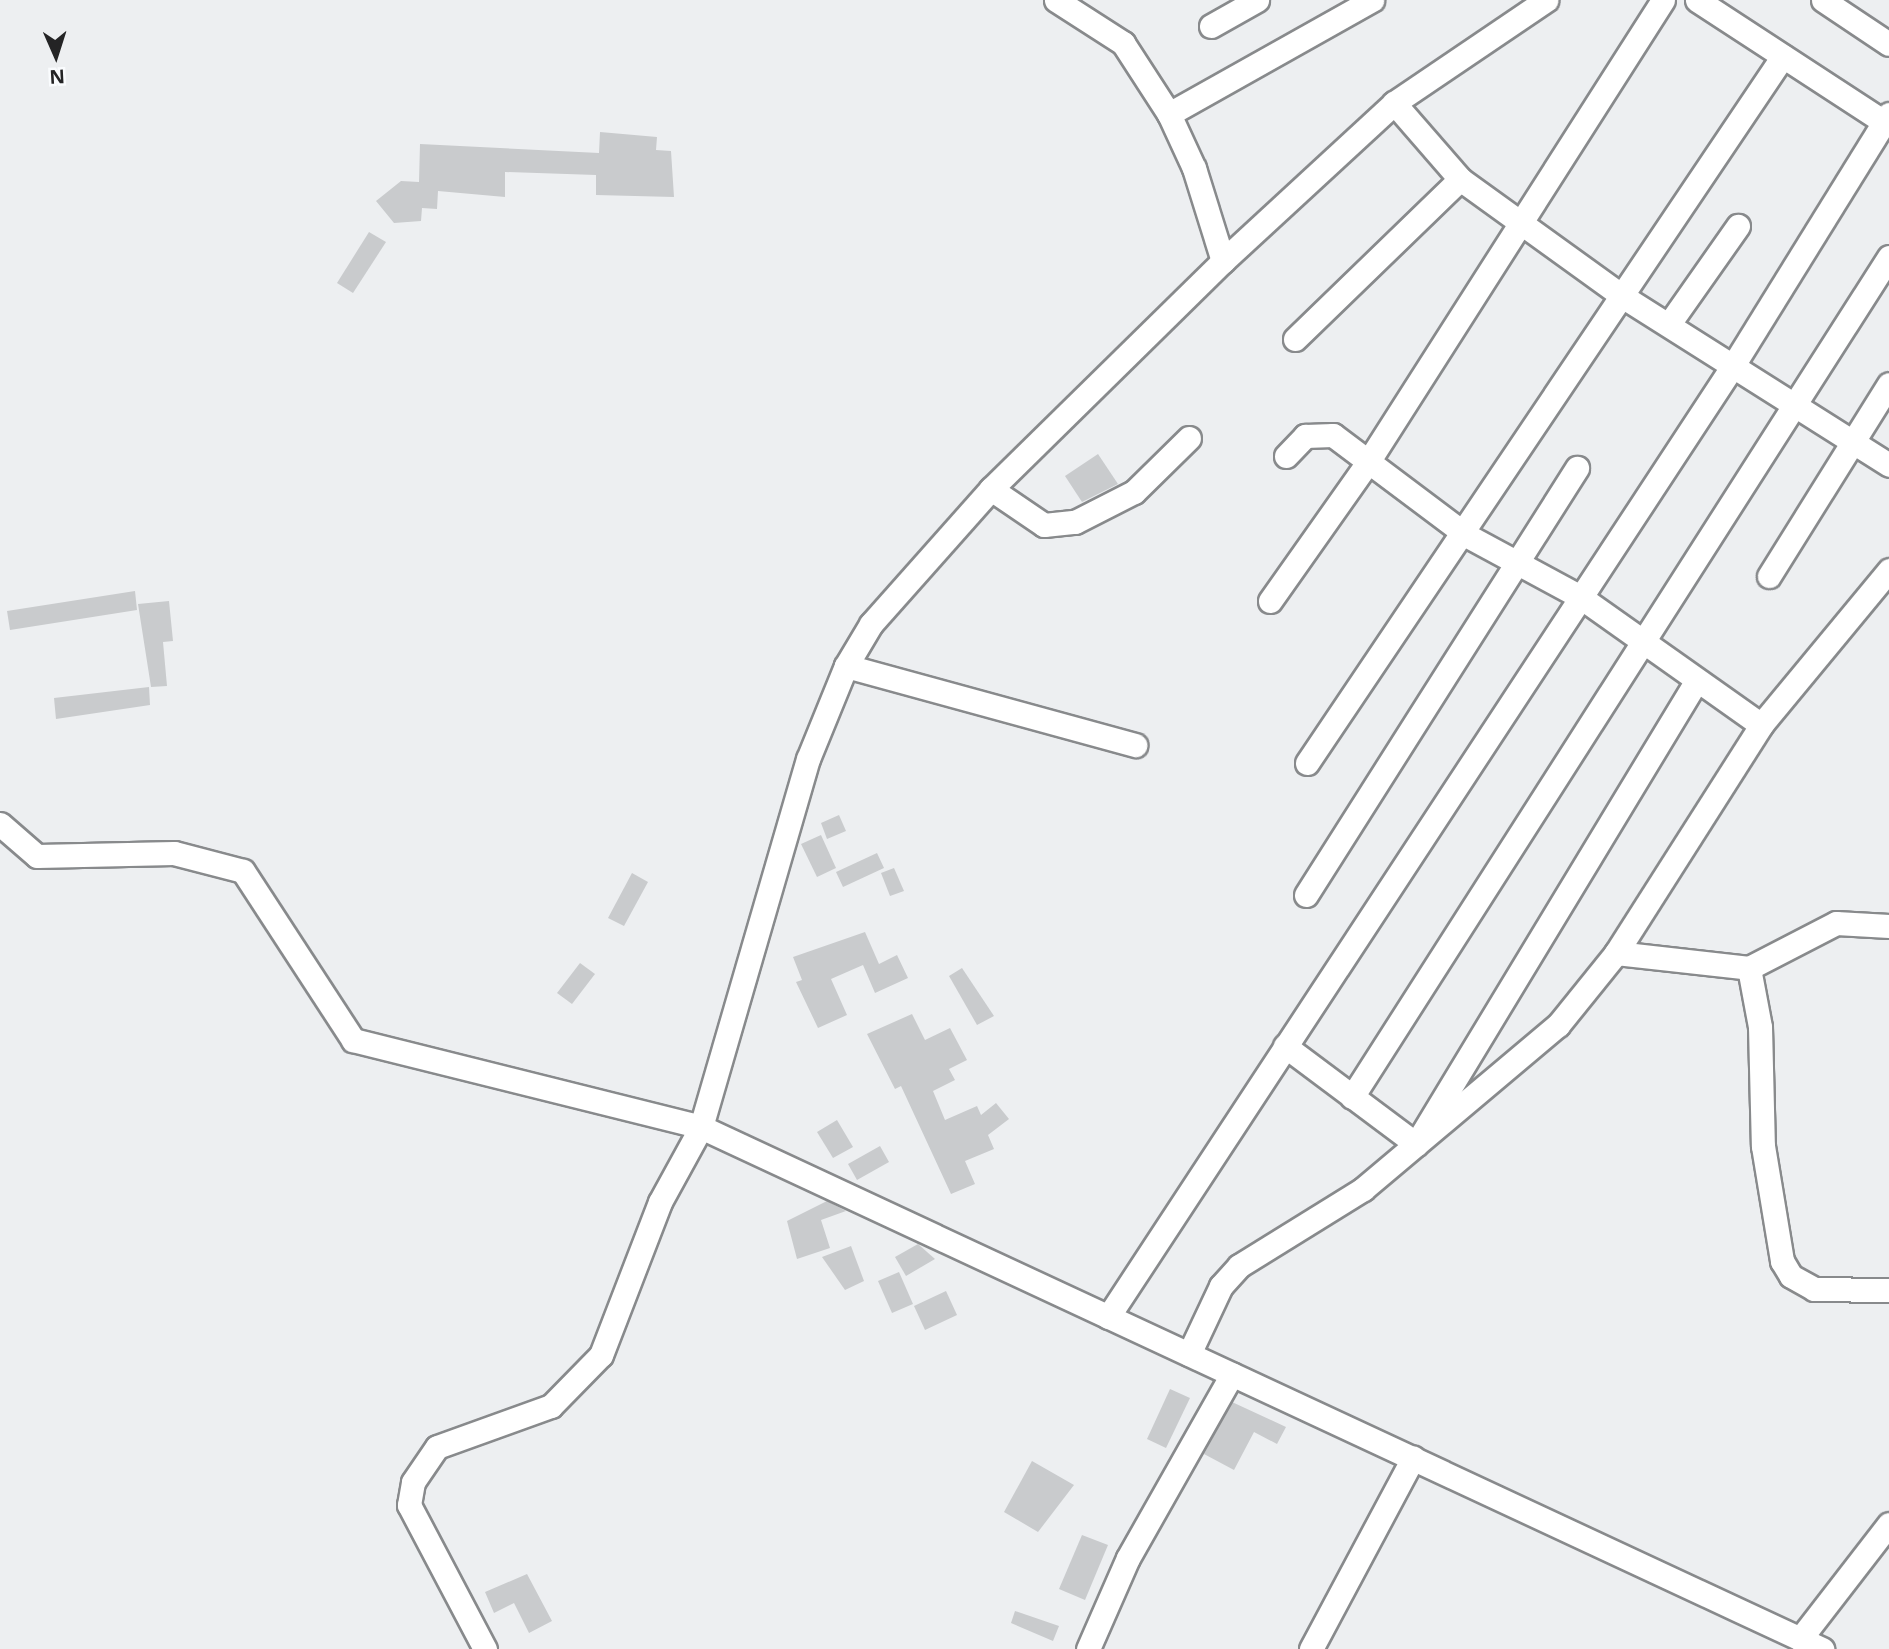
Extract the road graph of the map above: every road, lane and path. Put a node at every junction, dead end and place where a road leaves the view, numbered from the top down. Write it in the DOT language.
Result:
graph roads {
  1 [pos="1056,0"];
  2 [pos="1257,0"];
  3 [pos="1372,0"];
  4 [pos="1663,0"];
  5 [pos="1697,0"];
  6 [pos="1823,0"];
  7 [pos="1544,1"];
  8 [pos="1211,26"];
  9 [pos="1889,44"];
  10 [pos="1783,56"];
  11 [pos="1394,103"];
  12 [pos="1169,114"];
  13 [pos="1887,120"];
  14 [pos="1460,179"];
  15 [pos="1522,224"];
  16 [pos="1738,226"];
  17 [pos="1889,257"];
  18 [pos="1223,261"];
  19 [pos="1622,296"];
  20 [pos="1669,324"];
  21 [pos="1295,339"];
  22 [pos="1734,364"];
  23 [pos="1889,384"];
  24 [pos="1797,406"];
  25 [pos="1189,438"];
  26 [pos="1851,447"];
  27 [pos="1286,456"];
  28 [pos="1368,462"];
  29 [pos="1889,466"];
  30 [pos="1577,468"];
  31 [pos="991,489"];
  32 [pos="1465,535"];
  33 [pos="1521,565"];
  34 [pos="1889,570"];
  35 [pos="1769,576"];
  36 [pos="1579,596"];
  37 [pos="1270,601"];
  38 [pos="1642,641"];
  39 [pos="846,666"];
  40 [pos="1697,680"];
  41 [pos="1761,725"];
  42 [pos="1135,745"];
  43 [pos="1307,763"];
  44 [pos="0,824"];
  45 [pos="1306,895"];
  46 [pos="1889,926"];
  47 [pos="1616,953"];
  48 [pos="1749,968"];
  49 [pos="1285,1046"];
  50 [pos="1352,1097"];
  51 [pos="701,1127"];
  52 [pos="1416,1144"];
  53 [pos="1889,1290"];
  54 [pos="1108,1317"];
  55 [pos="1189,1354"];
  56 [pos="1232,1374"];
  57 [pos="1413,1458"];
  58 [pos="1889,1524"];
  59 [pos="1800,1639"];
  60 [pos="485,1649"];
  61 [pos="1088,1649"];
  62 [pos="1311,1649"];
  63 [pos="1822,1649"];
  1 -- 12 [label="street"];
  2 -- 8 [label="street"];
  3 -- 12 [label="street"];
  4 -- 15 [label="street"];
  5 -- 10 [label="street"];
  6 -- 9 [label="street"];
  7 -- 11 [label="street"];
  10 -- 13 [label="street"];
  10 -- 19 [label="street"];
  11 -- 14 [label="street"];
  11 -- 18 [label="street"];
  12 -- 18 [label="street"];
  13 -- 22 [label="street"];
  14 -- 15 [label="street"];
  14 -- 21 [label="street"];
  15 -- 19 [label="street"];
  15 -- 28 [label="street"];
  16 -- 20 [label="street"];
  17 -- 24 [label="street"];
  18 -- 31 [label="street"];
  19 -- 20 [label="street"];
  19 -- 32 [label="street"];
  20 -- 22 [label="street"];
  22 -- 24 [label="street"];
  22 -- 36 [label="street"];
  23 -- 26 [label="street"];
  24 -- 26 [label="street"];
  24 -- 38 [label="street"];
  25 -- 31 [label="street"];
  26 -- 29 [label="street"];
  26 -- 35 [label="street"];
  27 -- 28 [label="street"];
  28 -- 32 [label="street"];
  28 -- 37 [label="street"];
  30 -- 33 [label="street"];
  31 -- 39 [label="street"];
  32 -- 33 [label="street"];
  32 -- 43 [label="street"];
  33 -- 36 [label="street"];
  33 -- 45 [label="street"];
  34 -- 41 [label="street"];
  36 -- 38 [label="street"];
  36 -- 49 [label="street"];
  38 -- 40 [label="street"];
  38 -- 50 [label="street"];
  39 -- 42 [label="street"];
  39 -- 51 [label="street"];
  40 -- 41 [label="street"];
  40 -- 52 [label="street"];
  41 -- 47 [label="street"];
  44 -- 51 [label="street"];
  46 -- 48 [label="street"];
  47 -- 48 [label="street"];
  47 -- 52 [label="street"];
  48 -- 53 [label="street"];
  49 -- 50 [label="street"];
  49 -- 54 [label="street"];
  50 -- 52 [label="street"];
  51 -- 54 [label="street"];
  51 -- 60 [label="street"];
  52 -- 55 [label="street"];
  54 -- 55 [label="street"];
  55 -- 56 [label="street"];
  56 -- 57 [label="street"];
  56 -- 61 [label="street"];
  57 -- 59 [label="street"];
  57 -- 62 [label="street"];
  58 -- 59 [label="street"];
  59 -- 63 [label="street"];
}
